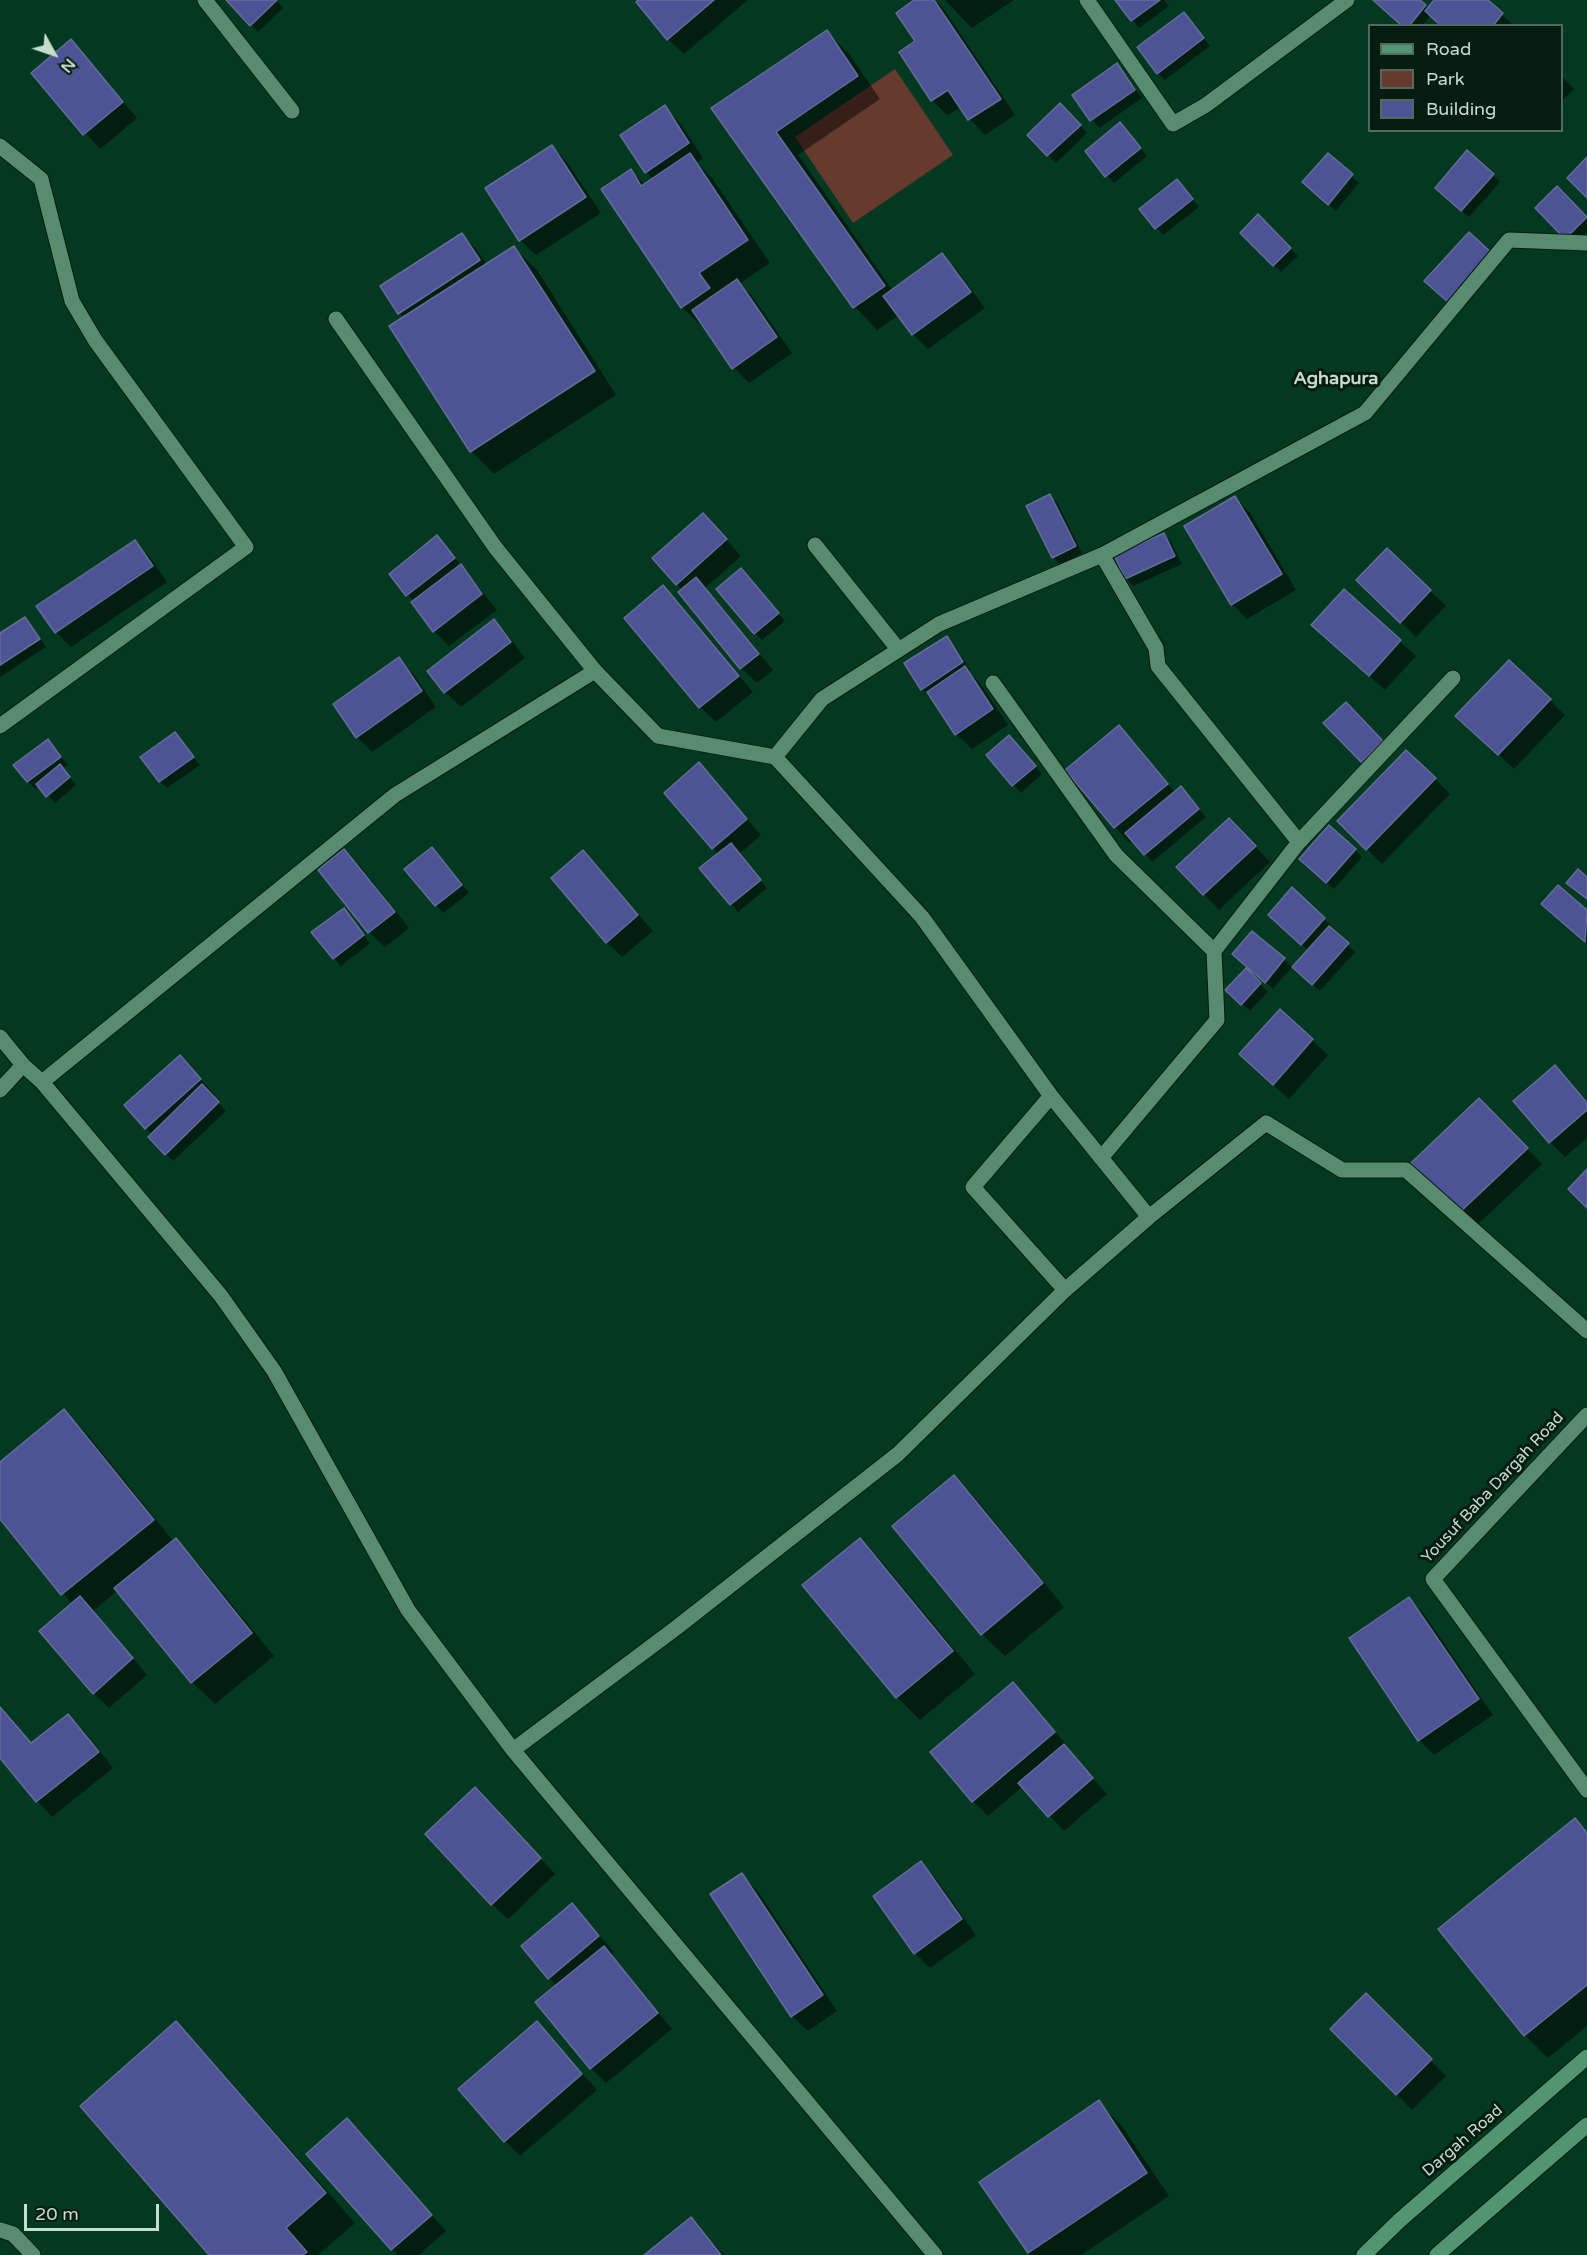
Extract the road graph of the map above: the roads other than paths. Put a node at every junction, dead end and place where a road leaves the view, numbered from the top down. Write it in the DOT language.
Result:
graph roads {
  1 [pos="206,0"];
  2 [pos="1087,0"];
  3 [pos="1347,0"];
  4 [pos="292,111"];
  5 [pos="0,146"];
  6 [pos="1587,243"];
  7 [pos="336,319"];
  8 [pos="815,545"];
  9 [pos="1102,555"];
  10 [pos="898,649"];
  11 [pos="595,671"];
  12 [pos="1453,678"];
  13 [pos="993,683"];
  14 [pos="0,726"];
  15 [pos="775,757"];
  16 [pos="1299,842"];
  17 [pos="1214,951"];
  18 [pos="0,1037"];
  19 [pos="23,1065"];
  20 [pos="42,1082"];
  21 [pos="0,1090"];
  22 [pos="1052,1096"];
  23 [pos="1101,1158"];
  24 [pos="1149,1217"];
  25 [pos="1065,1290"];
  26 [pos="1587,1331"];
  27 [pos="1587,1415"];
  28 [pos="513,1750"];
  29 [pos="1587,1790"];
  30 [pos="1587,2057"];
  31 [pos="1587,2125"];
  32 [pos="0,2230"];
  33 [pos="33,2255"];
  34 [pos="935,2255"];
  35 [pos="1364,2255"];
  36 [pos="1437,2255"];
  1 -- 4 [label="street"];
  2 -- 3 [label="street"];
  5 -- 14 [label="street"];
  6 -- 9 [label="street"];
  7 -- 11 [label="street"];
  8 -- 10 [label="street"];
  9 -- 10 [label="street"];
  9 -- 16 [label="street"];
  10 -- 15 [label="street"];
  11 -- 15 [label="street"];
  11 -- 20 [label="street"];
  12 -- 16 [label="street"];
  13 -- 17 [label="street"];
  15 -- 22 [label="street"];
  16 -- 17 [label="street"];
  17 -- 23 [label="street"];
  18 -- 19 [label="street"];
  19 -- 20 [label="street"];
  19 -- 21 [label="street"];
  20 -- 28 [label="street"];
  22 -- 23 [label="street"];
  22 -- 25 [label="street"];
  23 -- 24 [label="street"];
  24 -- 25 [label="street"];
  24 -- 26 [label="street"];
  25 -- 28 [label="street"];
  27 -- 29 [label="street, Yousuf Baba Dargah Road"];
  28 -- 34 [label="street"];
  30 -- 35 [label="main road, Dargah Road"];
  31 -- 36 [label="main road"];
  32 -- 33 [label="street"];
}
